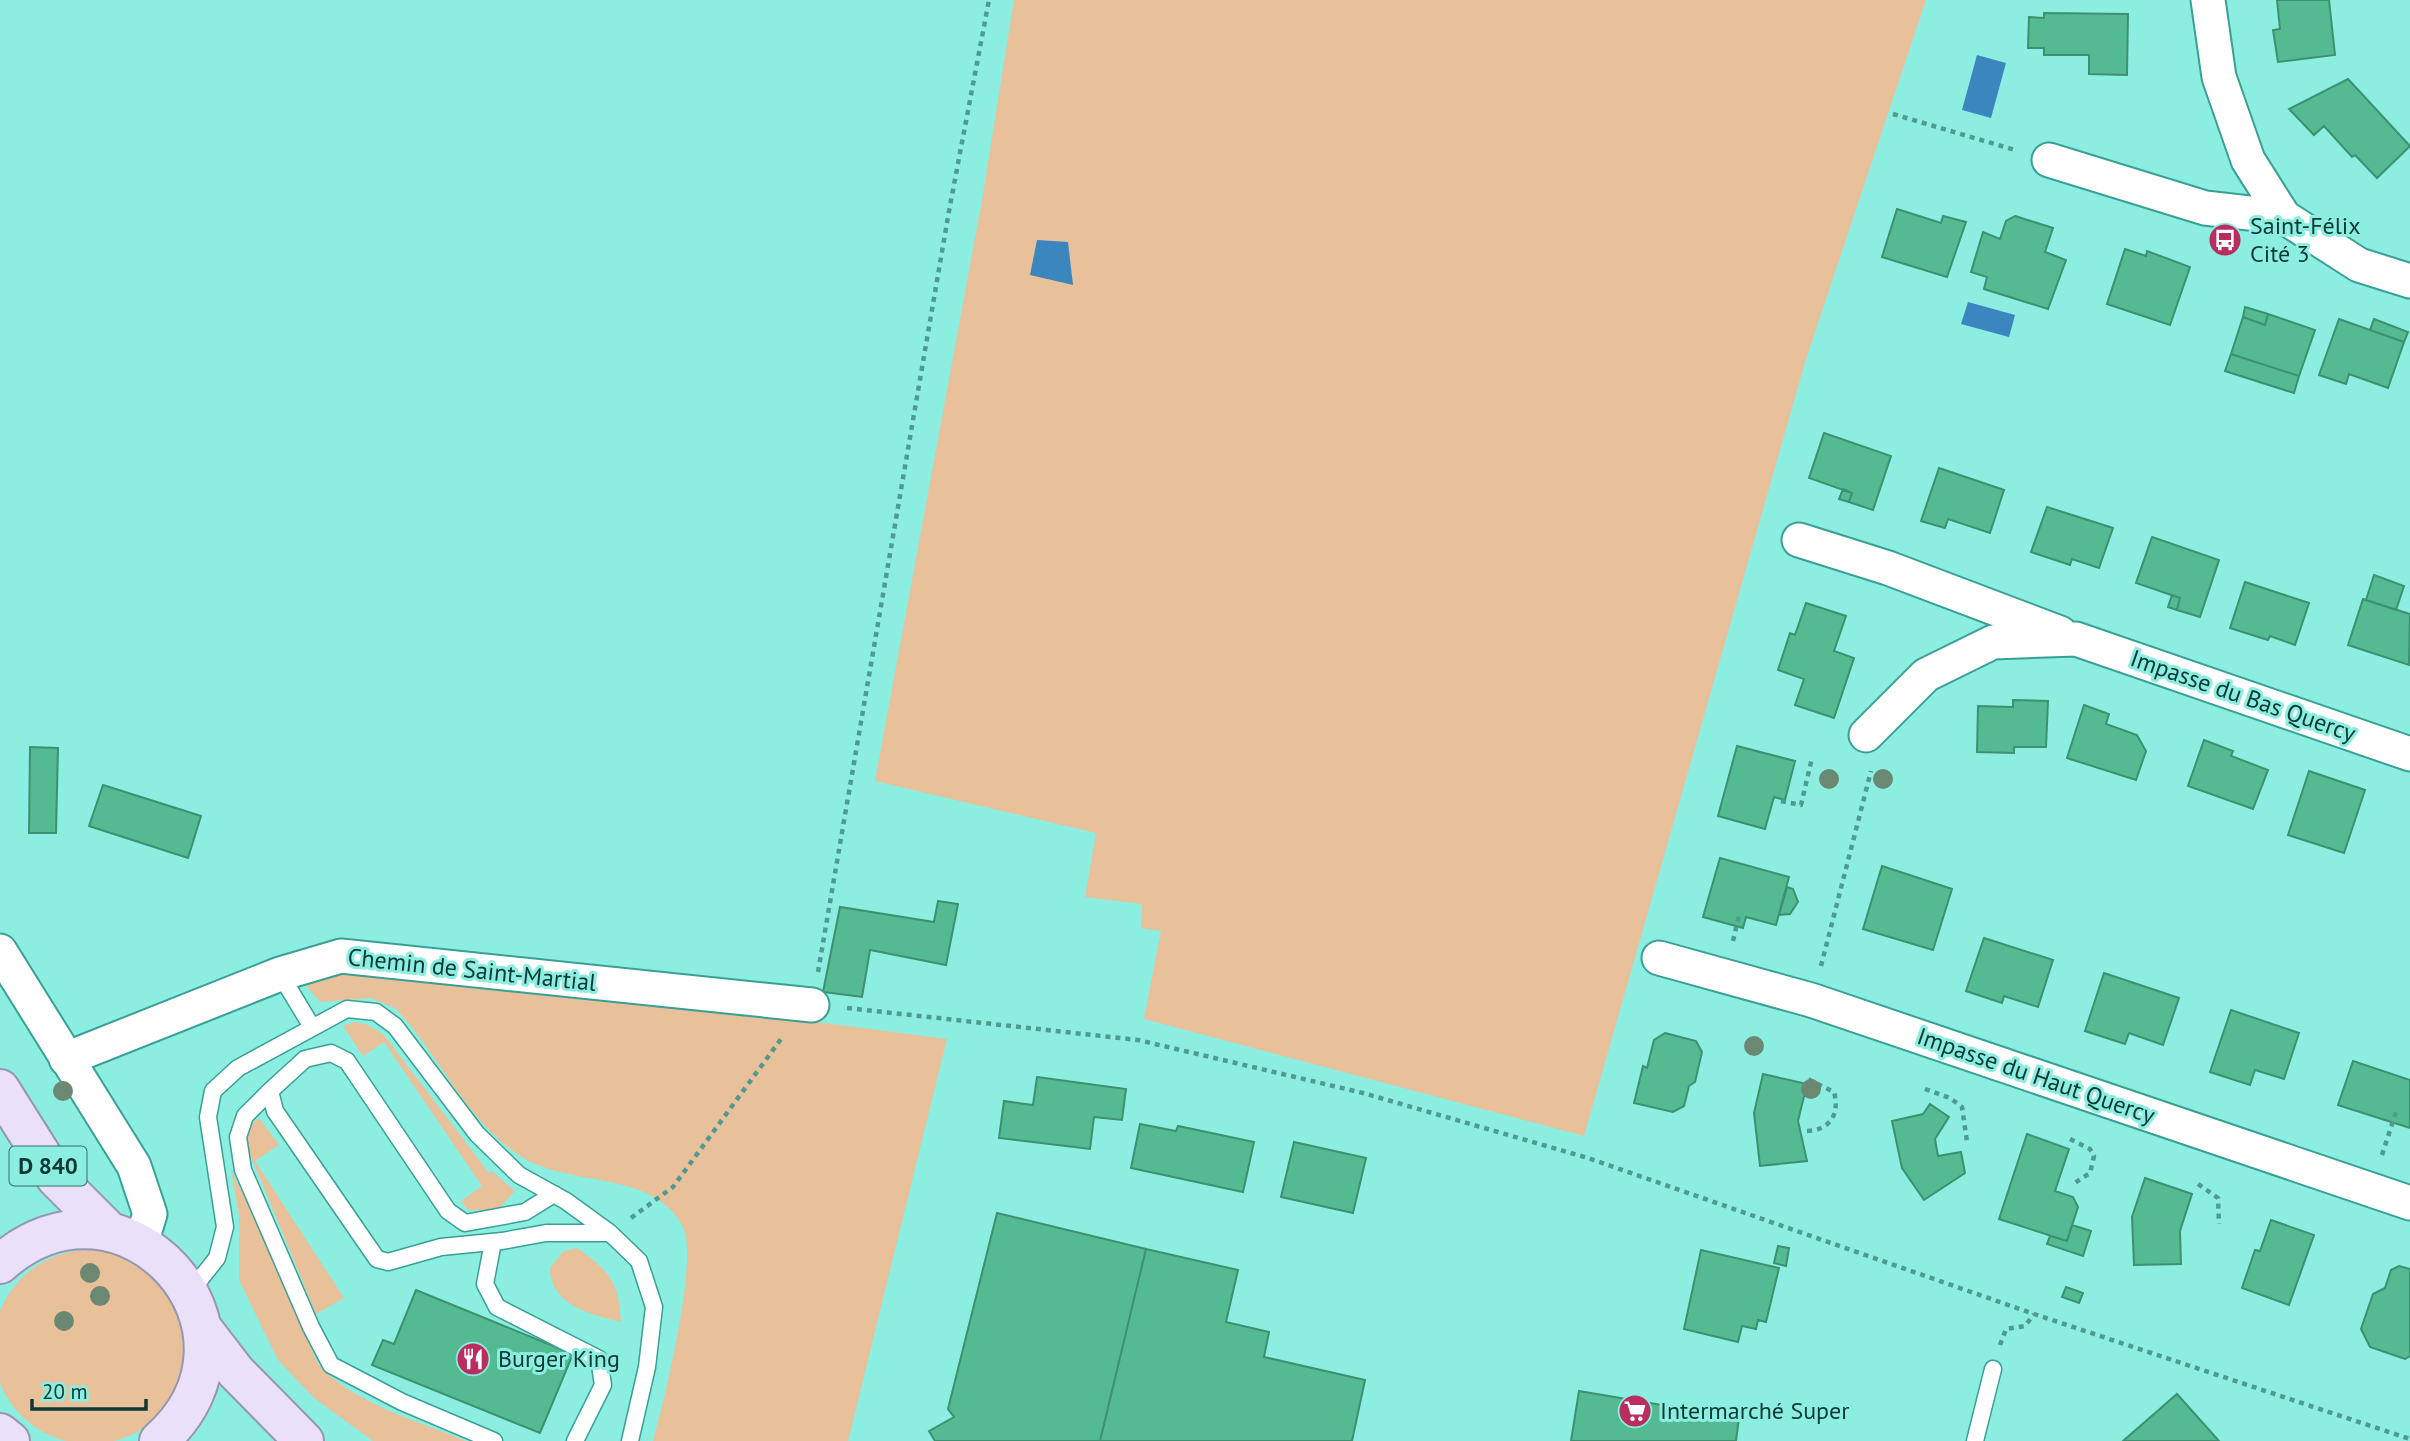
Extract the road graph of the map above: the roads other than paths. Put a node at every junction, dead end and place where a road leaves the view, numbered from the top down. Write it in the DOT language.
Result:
graph roads {
  1 [pos="2208,0"];
  2 [pos="2049,160"];
  3 [pos="2284,217"];
  4 [pos="2410,281"];
  5 [pos="1799,540"];
  6 [pos="2076,639"];
  7 [pos="1866,735"];
  8 [pos="2410,754"];
  9 [pos="0,951"];
  10 [pos="1659,958"];
  11 [pos="280,974"];
  12 [pos="804,1004"];
  13 [pos="312,1027"];
  14 [pos="66,1059"];
  15 [pos="0,1089"];
  16 [pos="270,1091"];
  17 [pos="554,1194"];
  18 [pos="2410,1203"];
  19 [pos="610,1233"];
  20 [pos="125,1237"];
  21 [pos="493,1242"];
  22 [pos="0,1264"];
  23 [pos="190,1292"];
  24 [pos="203,1329"];
  25 [pos="1993,1370"];
  26 [pos="0,1433"];
  27 [pos="10,1441"];
  28 [pos="159,1441"];
  29 [pos="304,1441"];
  30 [pos="494,1441"];
  31 [pos="575,1441"];
  32 [pos="630,1441"];
  33 [pos="1975,1441"];
  1 -- 3 [label="street"];
  2 -- 3 [label="street"];
  3 -- 4 [label="street"];
  5 -- 6 [label="street, Impasse du Bas Quercy"];
  6 -- 7 [label="street, Impasse du Bas Quercy"];
  6 -- 8 [label="street, Impasse du Bas Quercy"];
  9 -- 14 [label="street"];
  10 -- 18 [label="street, Impasse du Haut Quercy"];
  11 -- 12 [label="street, Chemin de Saint-Martial"];
  11 -- 13 [label="lane"];
  11 -- 14 [label="street, Chemin de Saint-Martial"];
  13 -- 17 [label="lane"];
  13 -- 23 [label="lane"];
  14 -- 20 [label="street"];
  15 -- 20 [label="main road, D 840"];
  16 -- 17 [label="lane"];
  16 -- 21 [label="lane"];
  16 -- 30 [label="lane"];
  17 -- 19 [label="lane"];
  19 -- 21 [label="lane"];
  19 -- 32 [label="lane"];
  20 -- 22 [label="main road"];
  20 -- 23 [label="main road"];
  21 -- 31 [label="lane"];
  23 -- 24 [label="main road"];
  24 -- 28 [label="main road"];
  24 -- 29 [label="main road"];
  25 -- 33 [label="lane"];
  26 -- 27 [label="main road"];
}
